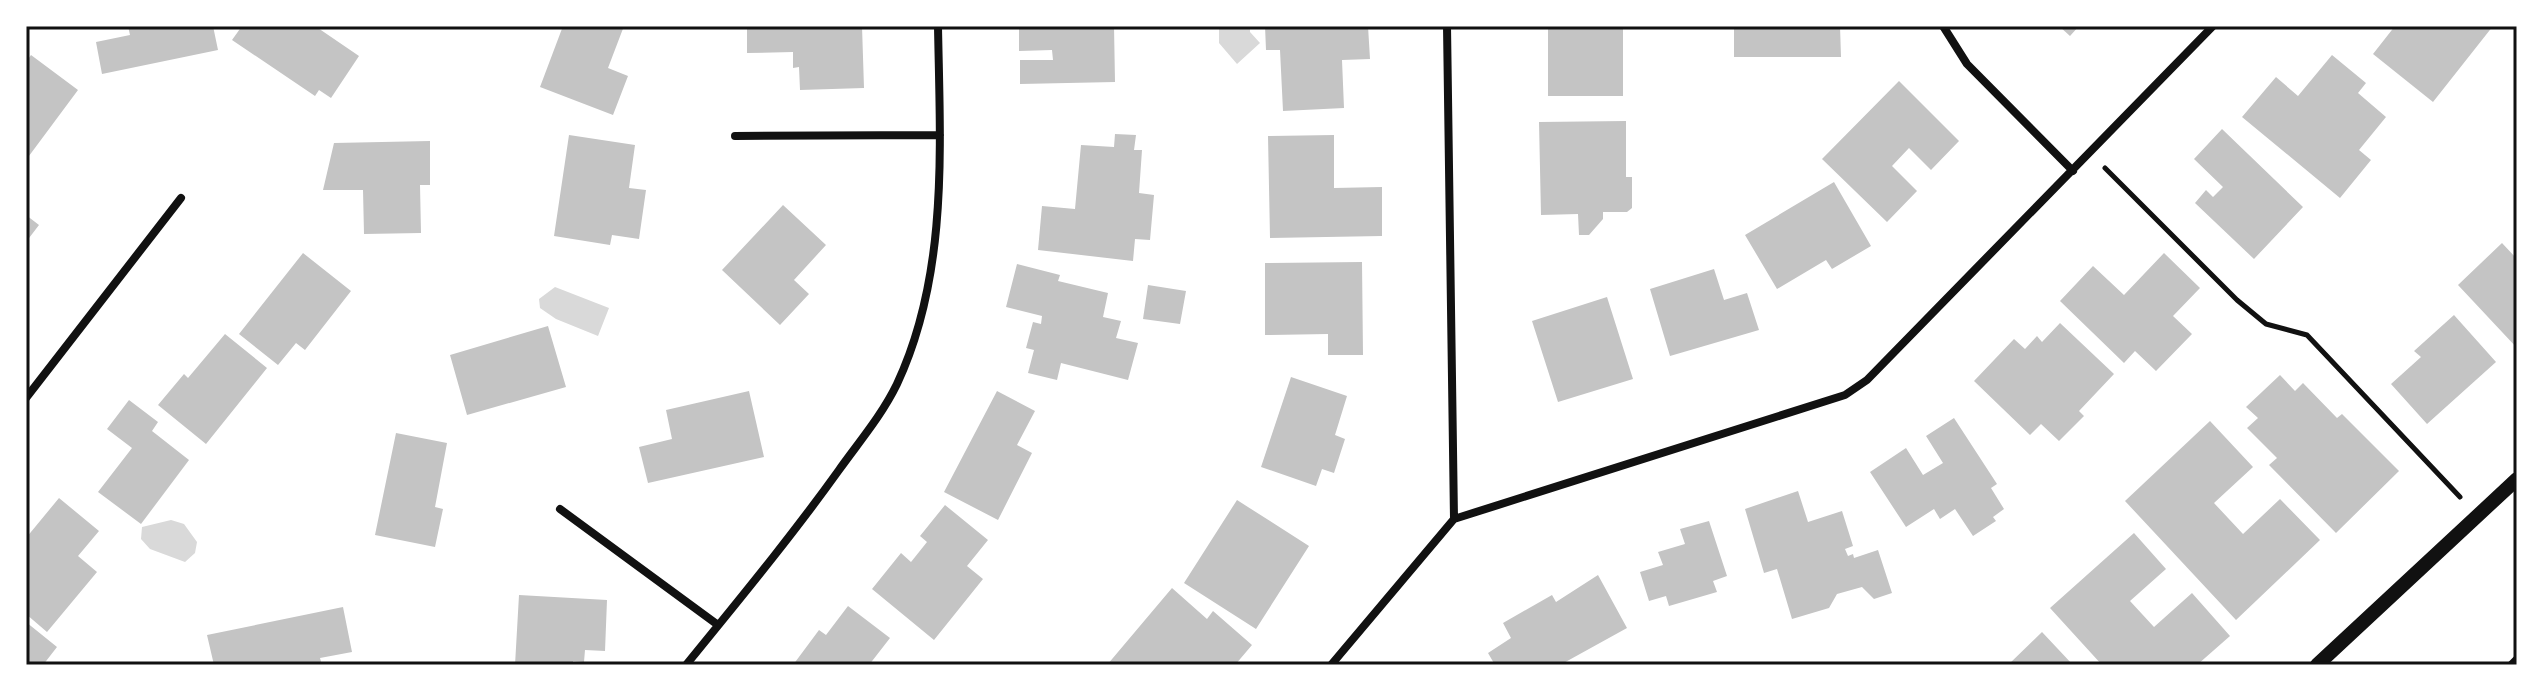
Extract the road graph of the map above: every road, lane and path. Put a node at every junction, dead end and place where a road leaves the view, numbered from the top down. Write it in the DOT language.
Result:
graph roads {
  1 [pos="938,26"];
  2 [pos="1447,26"];
  3 [pos="1943,26"];
  4 [pos="2213,26"];
  5 [pos="940,135"];
  6 [pos="735,136"];
  7 [pos="2090,153"];
  8 [pos="2073,171"];
  9 [pos="181,198"];
  10 [pos="26,398"];
  11 [pos="2439,475"];
  12 [pos="2517,479"];
  13 [pos="560,509"];
  14 [pos="1454,519"];
  15 [pos="718,625"];
  16 [pos="2517,657"];
  17 [pos="686,665"];
  18 [pos="1331,665"];
  19 [pos="2317,665"];
  20 [pos="2509,665"];
  1 -- 5 [label="street"];
  2 -- 14 [label="street"];
  3 -- 8 [label="street"];
  4 -- 7 [label="street"];
  5 -- 6 [label="street"];
  5 -- 15 [label="street"];
  7 -- 8 [label="street"];
  7 -- 11 [label="path"];
  8 -- 14 [label="street"];
  9 -- 10 [label="street"];
  12 -- 19 [label="street"];
  13 -- 15 [label="street"];
  14 -- 18 [label="street"];
  15 -- 17 [label="street"];
  16 -- 20 [label="path"];
}
